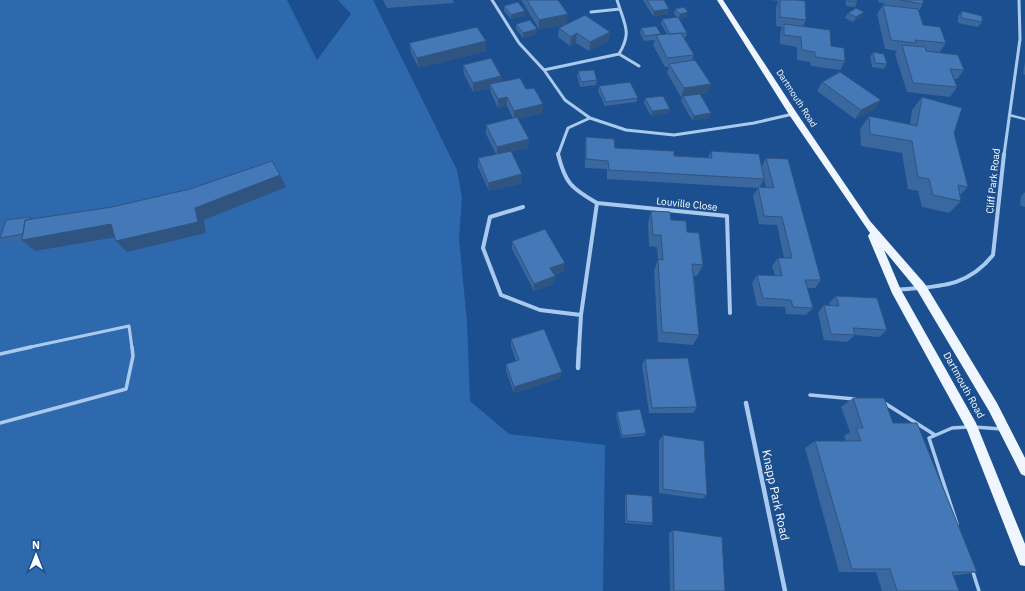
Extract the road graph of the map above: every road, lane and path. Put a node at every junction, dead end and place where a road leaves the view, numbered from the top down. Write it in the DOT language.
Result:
graph roads {
  1 [pos="492,0"];
  2 [pos="617,0"];
  3 [pos="720,0"];
  4 [pos="1020,0"];
  5 [pos="620,9"];
  6 [pos="592,12"];
  7 [pos="1020,39"];
  8 [pos="1025,40"];
  9 [pos="619,54"];
  10 [pos="639,66"];
  11 [pos="544,70"];
  12 [pos="793,114"];
  13 [pos="1009,115"];
  14 [pos="590,118"];
  15 [pos="1025,119"];
  16 [pos="597,203"];
  17 [pos="523,207"];
  18 [pos="869,228"];
  19 [pos="921,287"];
  20 [pos="896,290"];
  21 [pos="730,313"];
  22 [pos="581,315"];
  23 [pos="0,354"];
  24 [pos="578,368"];
  25 [pos="810,395"];
  26 [pos="861,400"];
  27 [pos="875,401"];
  28 [pos="746,403"];
  29 [pos="0,422"];
  30 [pos="972,426"];
  31 [pos="1004,429"];
  32 [pos="935,435"];
  33 [pos="1025,470"];
  34 [pos="958,525"];
  35 [pos="1025,560"];
  36 [pos="970,562"];
  37 [pos="785,591"];
  38 [pos="979,591"];
  1 -- 11 [label="street"];
  2 -- 5 [label="street"];
  3 -- 12 [label="main road, Dartmouth Road"];
  4 -- 7 [label="street, Cliff Park Road"];
  5 -- 6 [label="street"];
  5 -- 9 [label="street"];
  7 -- 8 [label="street"];
  7 -- 13 [label="street, Cliff Park Road"];
  9 -- 10 [label="street"];
  9 -- 11 [label="street"];
  11 -- 14 [label="street"];
  12 -- 14 [label="street"];
  12 -- 18 [label="main road, Dartmouth Road"];
  13 -- 15 [label="lane"];
  13 -- 19 [label="street, Cliff Park Road"];
  14 -- 16 [label="street, Louville Close"];
  16 -- 21 [label="street, Louville Close"];
  16 -- 22 [label="street"];
  17 -- 22 [label="street"];
  18 -- 19 [label="main road, Dartmouth Road"];
  18 -- 20 [label="main road, Dartmouth Road"];
  19 -- 20 [label="street, Cliff Park Road"];
  19 -- 31 [label="main road, Dartmouth Road"];
  20 -- 30 [label="main road, Dartmouth Road"];
  22 -- 24 [label="street"];
  23 -- 29 [label="lane"];
  25 -- 26 [label="lane"];
  27 -- 32 [label="lane"];
  28 -- 37 [label="street, Knapp Park Road"];
  30 -- 31 [label="lane"];
  30 -- 32 [label="lane"];
  30 -- 35 [label="main road, Dartmouth Road"];
  31 -- 33 [label="main road, Dartmouth Road"];
  32 -- 34 [label="lane"];
  36 -- 38 [label="lane"];
}
